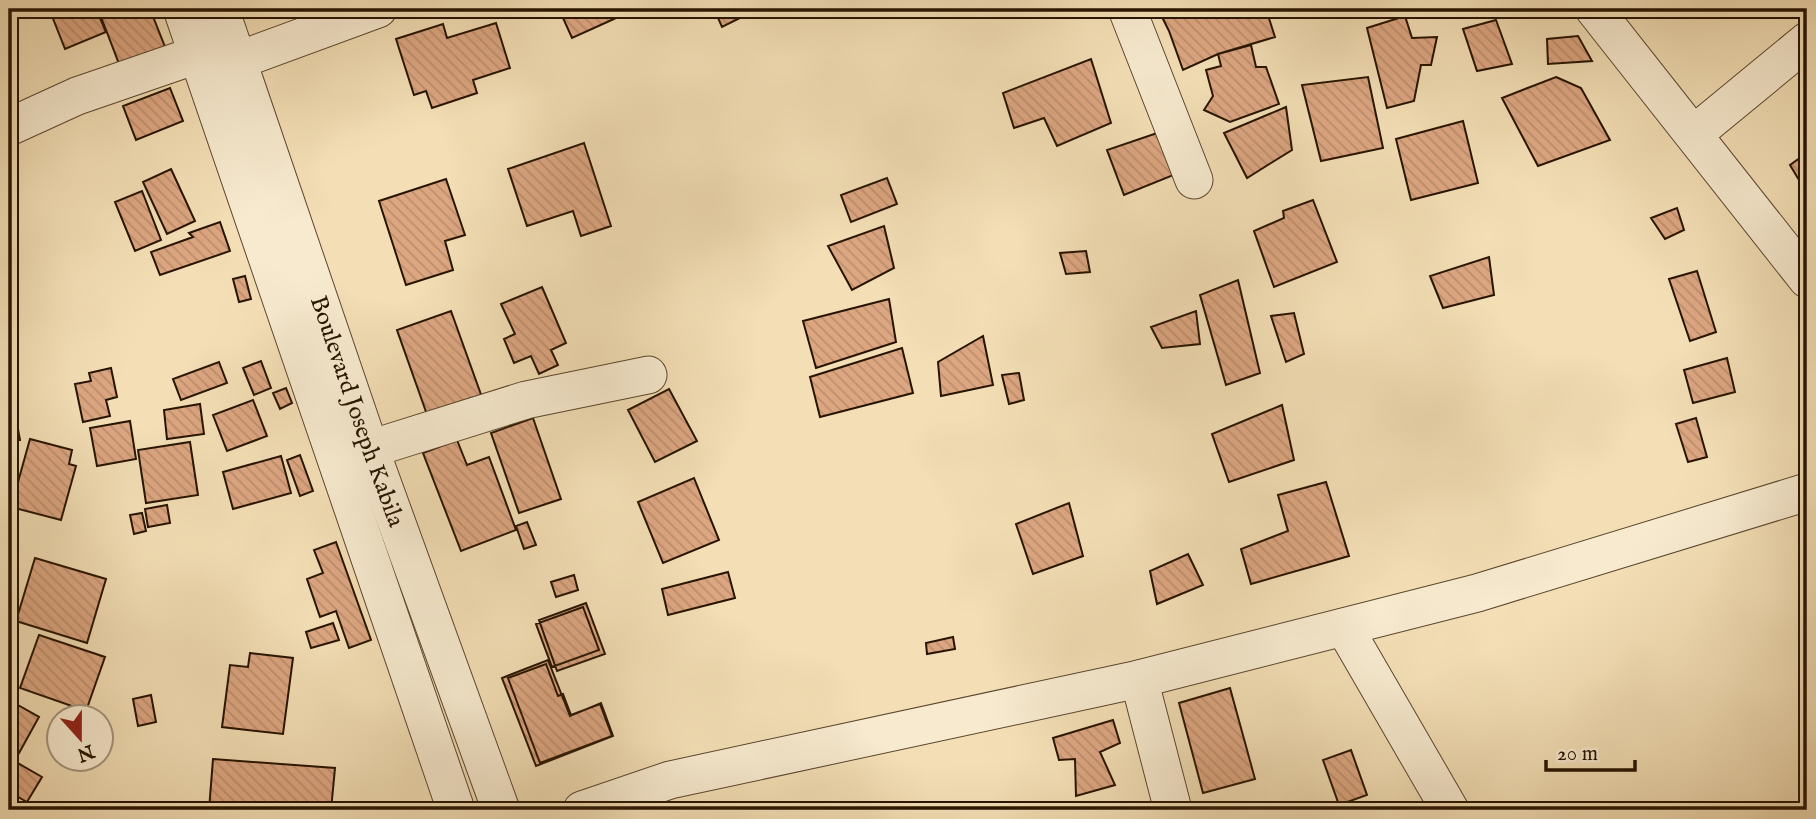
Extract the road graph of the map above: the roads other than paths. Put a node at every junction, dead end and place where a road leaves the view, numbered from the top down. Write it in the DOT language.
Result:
graph roads {
  1 [pos="182,9"];
  2 [pos="220,9"];
  3 [pos="378,9"];
  4 [pos="1128,9"];
  5 [pos="1594,9"];
  6 [pos="1807,41"];
  7 [pos="199,54"];
  8 [pos="239,60"];
  9 [pos="9,127"];
  10 [pos="1694,134"];
  11 [pos="1194,180"];
  12 [pos="1807,279"];
  13 [pos="649,375"];
  14 [pos="370,449"];
  15 [pos="1807,492"];
  16 [pos="1344,626"];
  17 [pos="1139,679"];
  18 [pos="456,810"];
  19 [pos="500,810"];
  20 [pos="582,810"];
  21 [pos="1174,810"];
  22 [pos="1450,810"];
  1 -- 7 [label="street, Boulevard Joseph Kabila"];
  2 -- 8 [label="street, Boulevard Joseph Kabila"];
  3 -- 8 [label="street"];
  4 -- 11 [label="street"];
  5 -- 10 [label="street"];
  6 -- 10 [label="street"];
  7 -- 8 [label="street"];
  7 -- 9 [label="street"];
  7 -- 18 [label="street, Boulevard Joseph Kabila"];
  8 -- 14 [label="street, Boulevard Joseph Kabila"];
  10 -- 12 [label="street"];
  13 -- 14 [label="street"];
  14 -- 19 [label="street, Boulevard Joseph Kabila"];
  15 -- 16 [label="street"];
  16 -- 17 [label="street"];
  16 -- 22 [label="street"];
  17 -- 20 [label="street"];
  17 -- 21 [label="street"];
}
